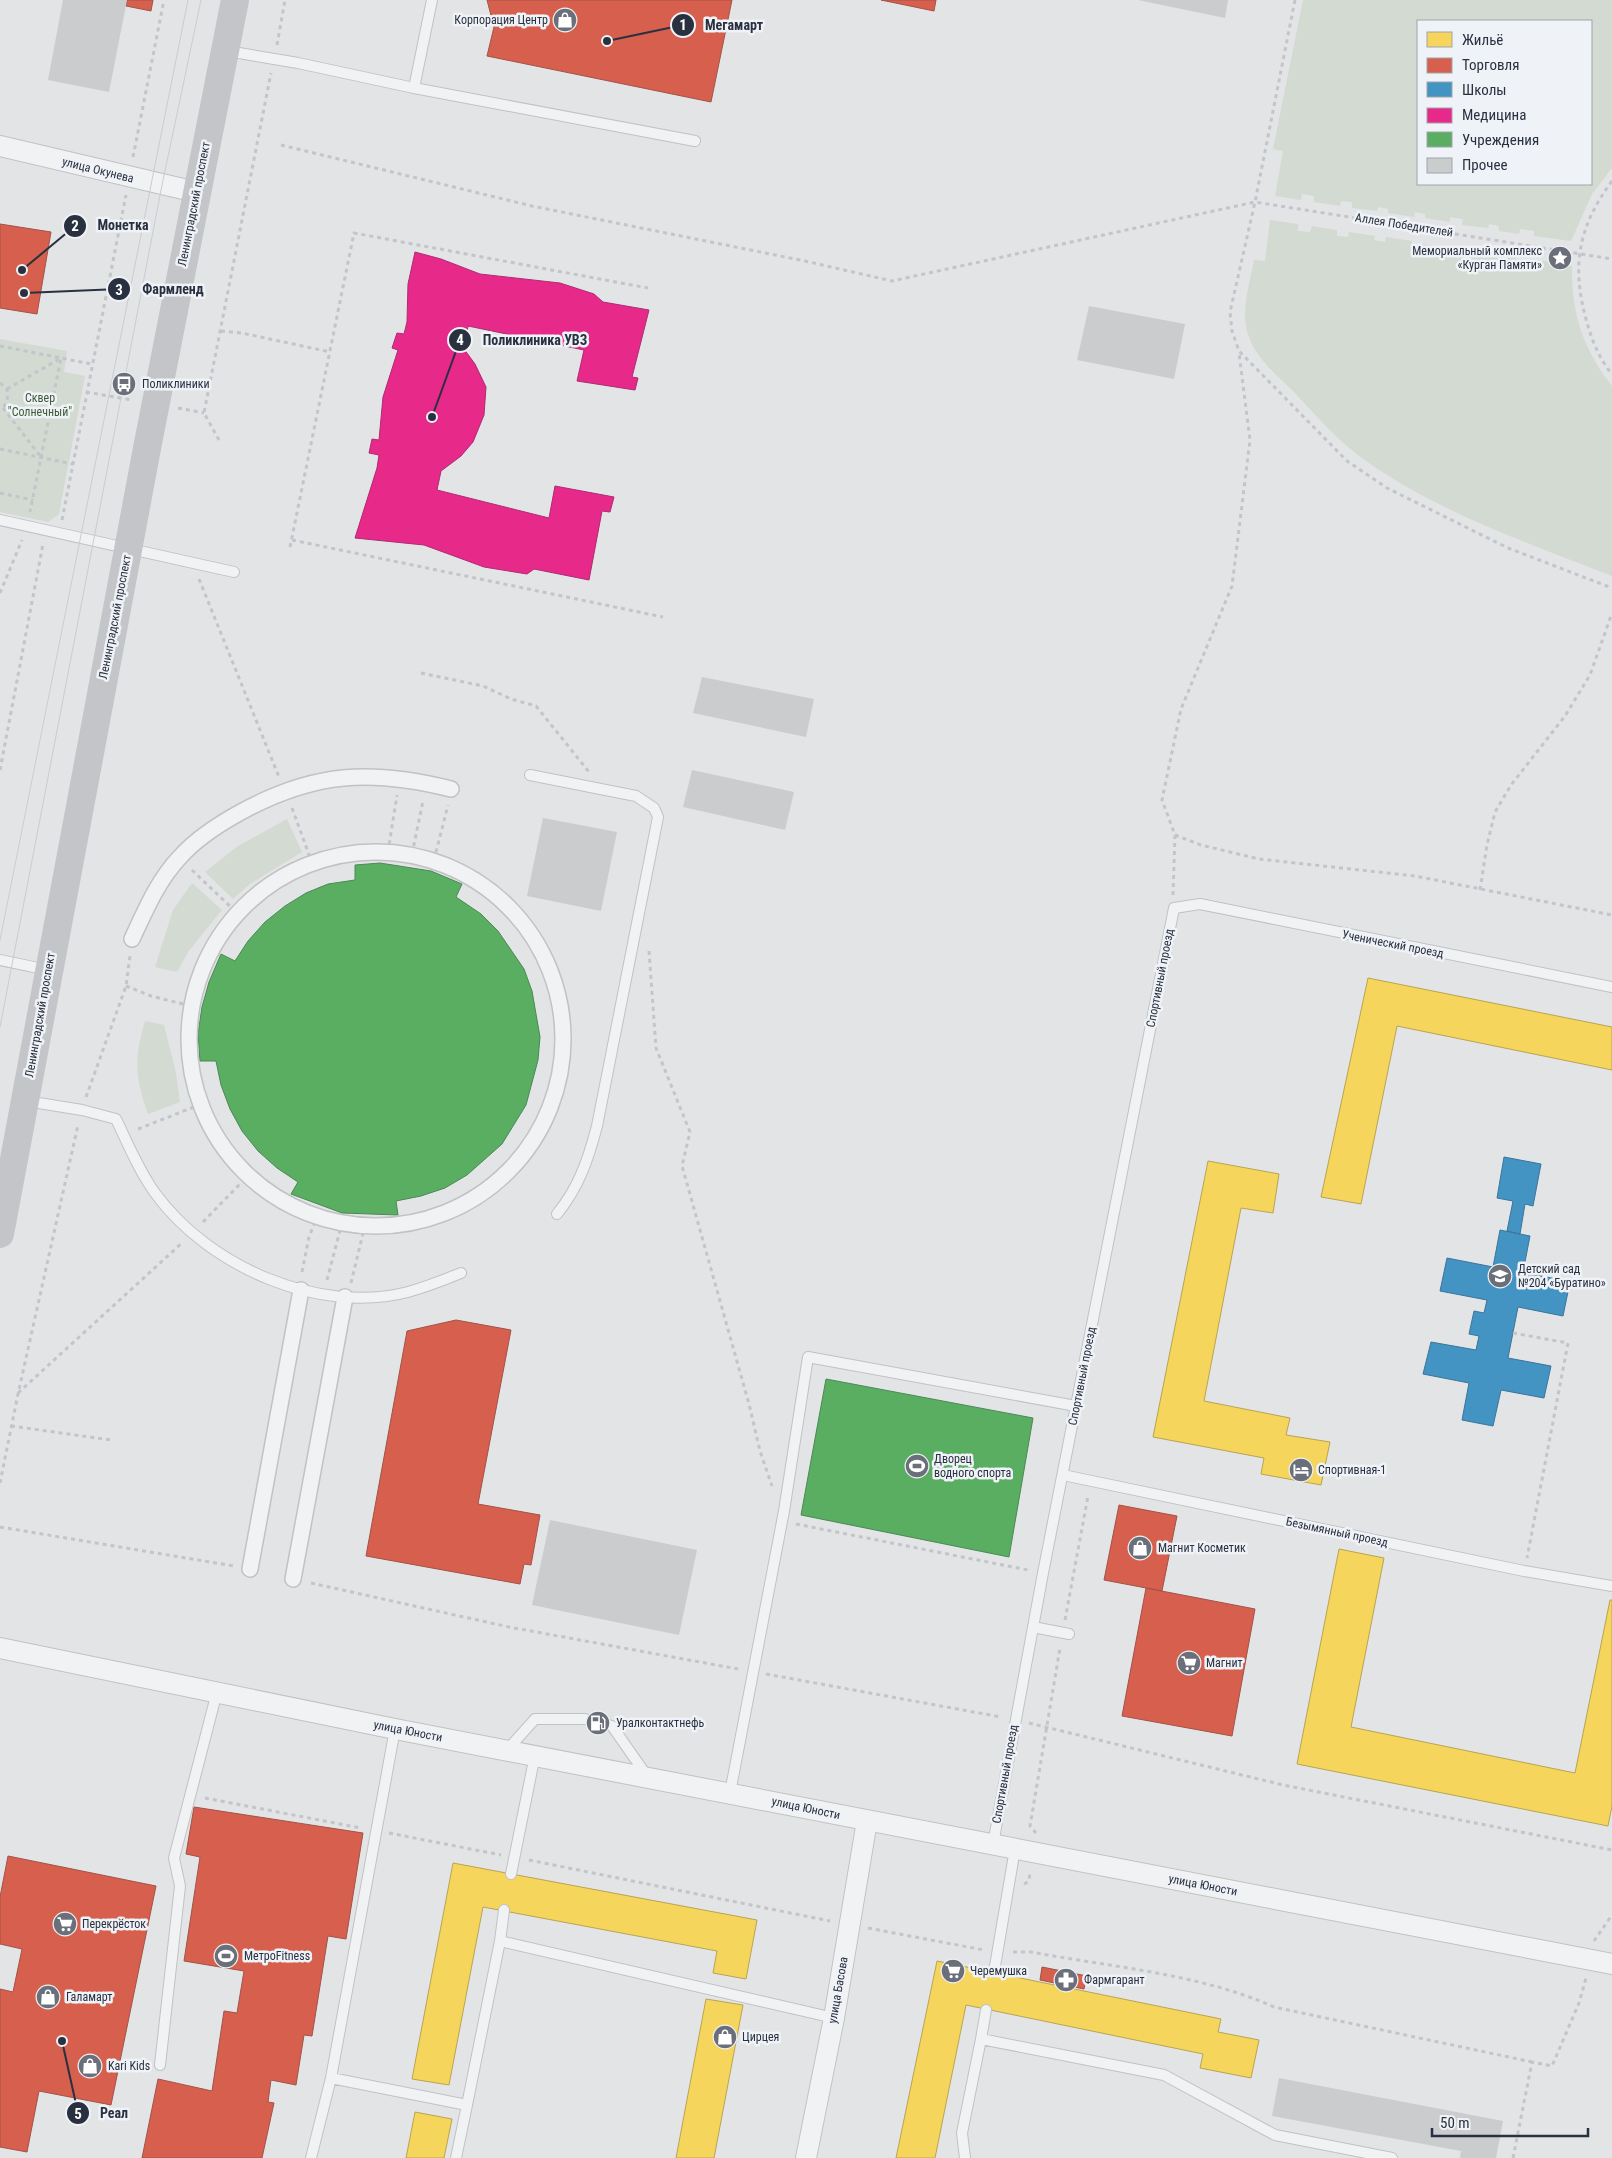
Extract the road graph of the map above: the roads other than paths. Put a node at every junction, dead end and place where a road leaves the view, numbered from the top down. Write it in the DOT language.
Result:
graph roads {
  1 [pos="235,0"];
  2 [pos="432,0"];
  3 [pos="226,51"];
  4 [pos="414,88"];
  5 [pos="695,141"];
  6 [pos="0,146"];
  7 [pos="196,192"];
  8 [pos="0,520"];
  9 [pos="128,547"];
  10 [pos="234,572"];
  11 [pos="530,775"];
  12 [pos="451,789"];
  13 [pos="1174,908"];
  14 [pos="132,939"];
  15 [pos="0,960"];
  16 [pos="48,970"];
  17 [pos="1612,987"];
  18 [pos="24,1101"];
  19 [pos="557,1214"];
  20 [pos="342,1223"];
  21 [pos="0,1234"];
  22 [pos="462,1273"];
  23 [pos="300,1290"];
  24 [pos="345,1297"];
  25 [pos="1076,1406"];
  26 [pos="1063,1475"];
  27 [pos="250,1569"];
  28 [pos="293,1579"];
  29 [pos="1612,1586"];
  30 [pos="1033,1627"];
  31 [pos="1066,1633"];
  32 [pos="0,1648"];
  33 [pos="217,1692"];
  34 [pos="394,1728"];
  35 [pos="508,1749"];
  36 [pos="535,1754"];
  37 [pos="648,1777"];
  38 [pos="730,1793"];
  39 [pos="867,1821"];
  40 [pos="993,1844"];
  41 [pos="1014,1849"];
  42 [pos="511,1874"];
  43 [pos="504,1910"];
  44 [pos="500,1941"];
  45 [pos="1612,1964"];
  46 [pos="994,1972"];
  47 [pos="986,2010"];
  48 [pos="834,2018"];
  49 [pos="981,2039"];
  50 [pos="160,2065"];
  51 [pos="331,2078"];
  52 [pos="467,2105"];
  53 [pos="311,2158"];
  54 [pos="456,2158"];
  55 [pos="806,2158"];
  56 [pos="965,2158"];
  57 [pos="1392,2158"];
  1 -- 3 [label="main road, Ленинградский проспект"];
  2 -- 4 [label="lane"];
  3 -- 4 [label="lane"];
  3 -- 7 [label="main road, Ленинградский проспект"];
  4 -- 5 [label="lane"];
  6 -- 7 [label="street, улица Окунева"];
  7 -- 9 [label="main road, Ленинградский проспект"];
  8 -- 9 [label="lane"];
  9 -- 10 [label="lane"];
  9 -- 16 [label="main road, Ленинградский проспект"];
  11 -- 19 [label="lane"];
  12 -- 14 [label="street"];
  13 -- 17 [label="lane, Ученический проезд"];
  13 -- 25 [label="lane, Спортивный проезд"];
  15 -- 16 [label="lane"];
  16 -- 18 [label="main road, Ленинградский проспект"];
  18 -- 21 [label="main road, Ленинградский проспект"];
  18 -- 23 [label="lane"];
  20 -- 20 [label="street"];
  22 -- 24 [label="lane"];
  23 -- 24 [label="lane"];
  23 -- 27 [label="street"];
  24 -- 28 [label="street"];
  25 -- 26 [label="lane, Спортивный проезд"];
  25 -- 38 [label="lane"];
  26 -- 29 [label="lane, Безымянный проезд"];
  26 -- 30 [label="lane, Спортивный проезд"];
  30 -- 31 [label="lane"];
  30 -- 40 [label="lane, Спортивный проезд"];
  32 -- 33 [label="street, улица Юности"];
  33 -- 34 [label="street, улица Юности"];
  33 -- 50 [label="lane"];
  34 -- 35 [label="street, улица Юности"];
  34 -- 51 [label="lane"];
  35 -- 36 [label="street, улица Юности"];
  35 -- 37 [label="lane"];
  36 -- 37 [label="street, улица Юности"];
  36 -- 42 [label="lane"];
  37 -- 38 [label="street, улица Юности"];
  38 -- 39 [label="street, улица Юности"];
  39 -- 40 [label="street, улица Юности"];
  39 -- 48 [label="street, улица Басова"];
  40 -- 41 [label="street, улица Юности"];
  41 -- 45 [label="street, улица Юности"];
  41 -- 46 [label="lane"];
  43 -- 44 [label="lane"];
  44 -- 48 [label="lane"];
  44 -- 52 [label="lane"];
  47 -- 49 [label="lane"];
  48 -- 55 [label="street, улица Басова"];
  49 -- 56 [label="lane"];
  49 -- 57 [label="lane"];
  51 -- 52 [label="lane"];
  51 -- 53 [label="lane"];
  52 -- 54 [label="lane"];
}
